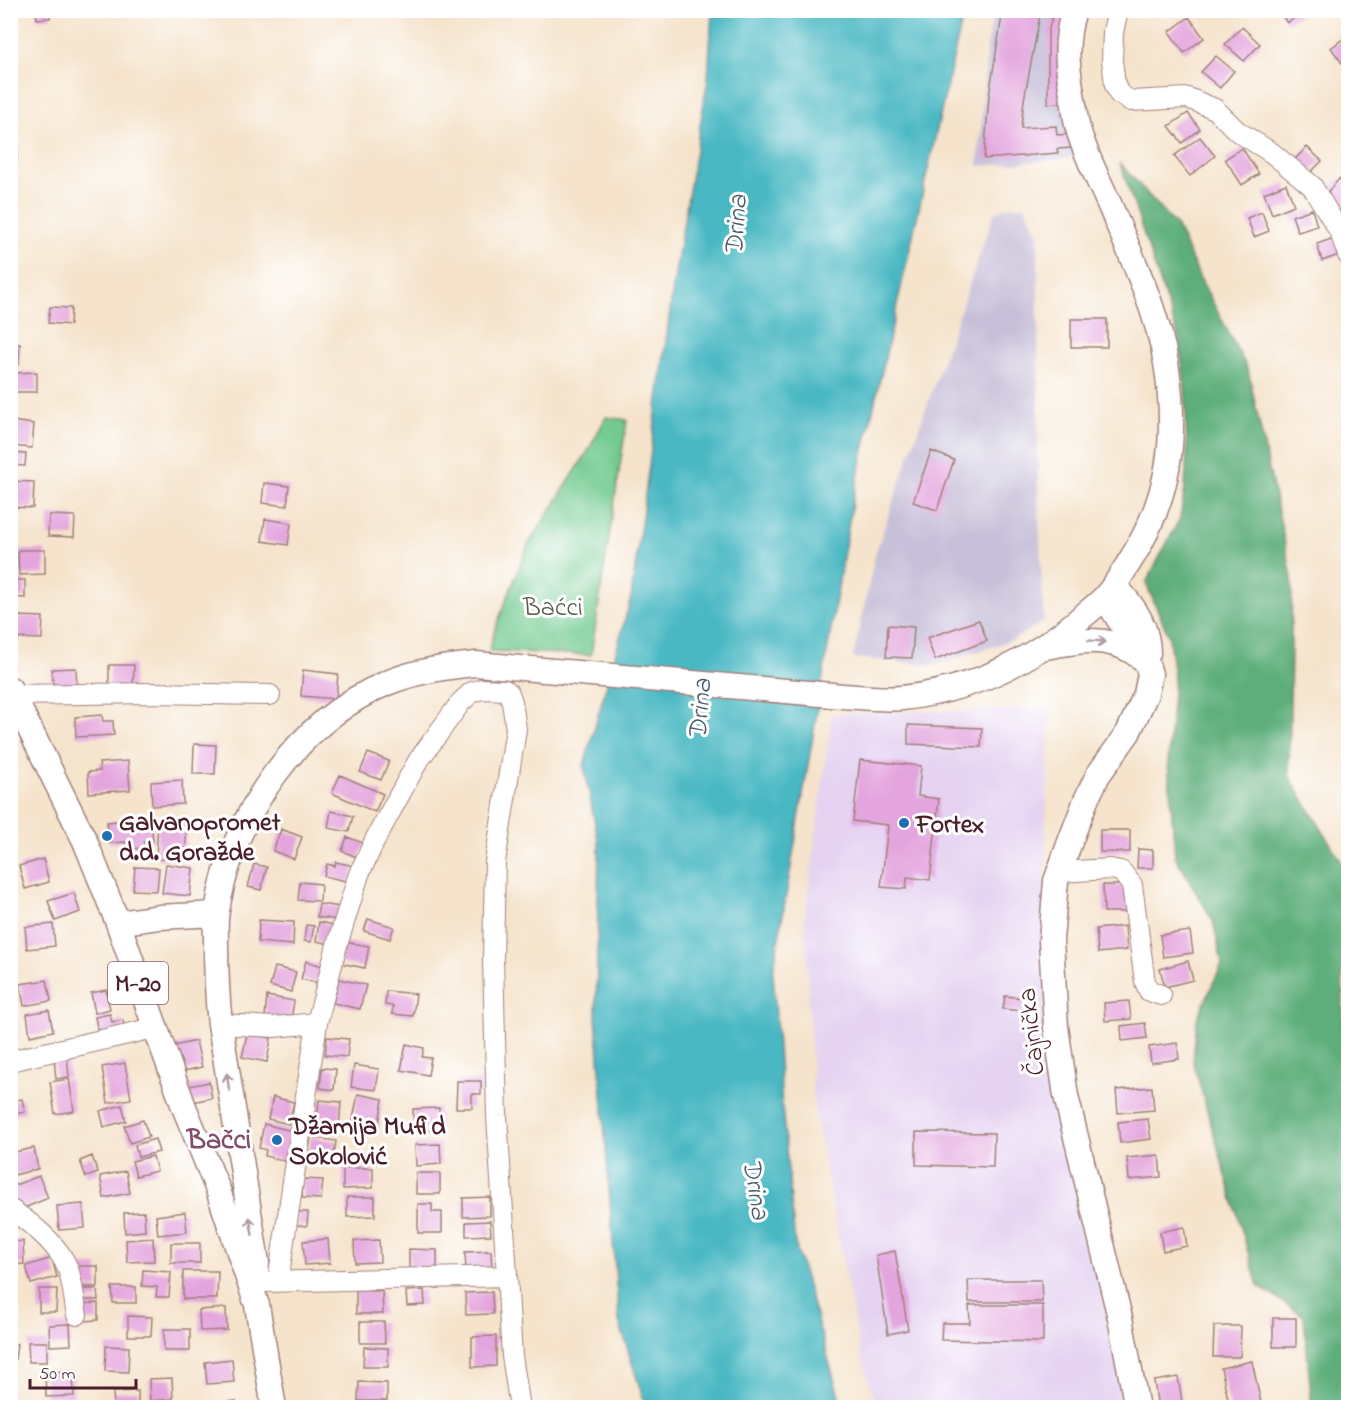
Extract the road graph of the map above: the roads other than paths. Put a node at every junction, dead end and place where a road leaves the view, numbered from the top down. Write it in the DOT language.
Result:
graph roads {
  1 [pos="1074,10"];
  2 [pos="1118,10"];
  3 [pos="1348,255"];
  4 [pos="1114,586"];
  5 [pos="1041,647"];
  6 [pos="1147,664"];
  7 [pos="506,679"];
  8 [pos="12,692"];
  9 [pos="270,695"];
  10 [pos="1059,872"];
  11 [pos="216,914"];
  12 [pos="118,923"];
  13 [pos="1161,995"];
  14 [pos="317,1023"];
  15 [pos="220,1024"];
  16 [pos="154,1028"];
  17 [pos="10,1061"];
  18 [pos="10,1209"];
  19 [pos="507,1276"];
  20 [pos="278,1281"];
  21 [pos="251,1282"];
  22 [pos="77,1315"];
  23 [pos="274,1407"];
  24 [pos="520,1407"];
  25 [pos="1137,1407"];
  1 -- 4 [label="main road"];
  2 -- 3 [label="street"];
  4 -- 5 [label="main road"];
  4 -- 6 [label="main road"];
  5 -- 6 [label="main road, one-way"];
  5 -- 7 [label="main road"];
  6 -- 10 [label="main road, Čajnička"];
  7 -- 11 [label="main road"];
  7 -- 14 [label="street"];
  7 -- 19 [label="street"];
  8 -- 9 [label="street"];
  8 -- 12 [label="main road, M-20"];
  10 -- 13 [label="street"];
  10 -- 25 [label="main road, Čajnička"];
  11 -- 12 [label="main road"];
  11 -- 15 [label="main road"];
  12 -- 16 [label="main road, M-20"];
  14 -- 15 [label="street"];
  14 -- 20 [label="street"];
  21 -- 15 [label="main road, one-way"];
  16 -- 17 [label="street"];
  16 -- 21 [label="main road, M-20"];
  18 -- 22 [label="street"];
  19 -- 20 [label="street"];
  19 -- 24 [label="street"];
  20 -- 21 [label="street"];
  21 -- 23 [label="main road, M-20"];
}
